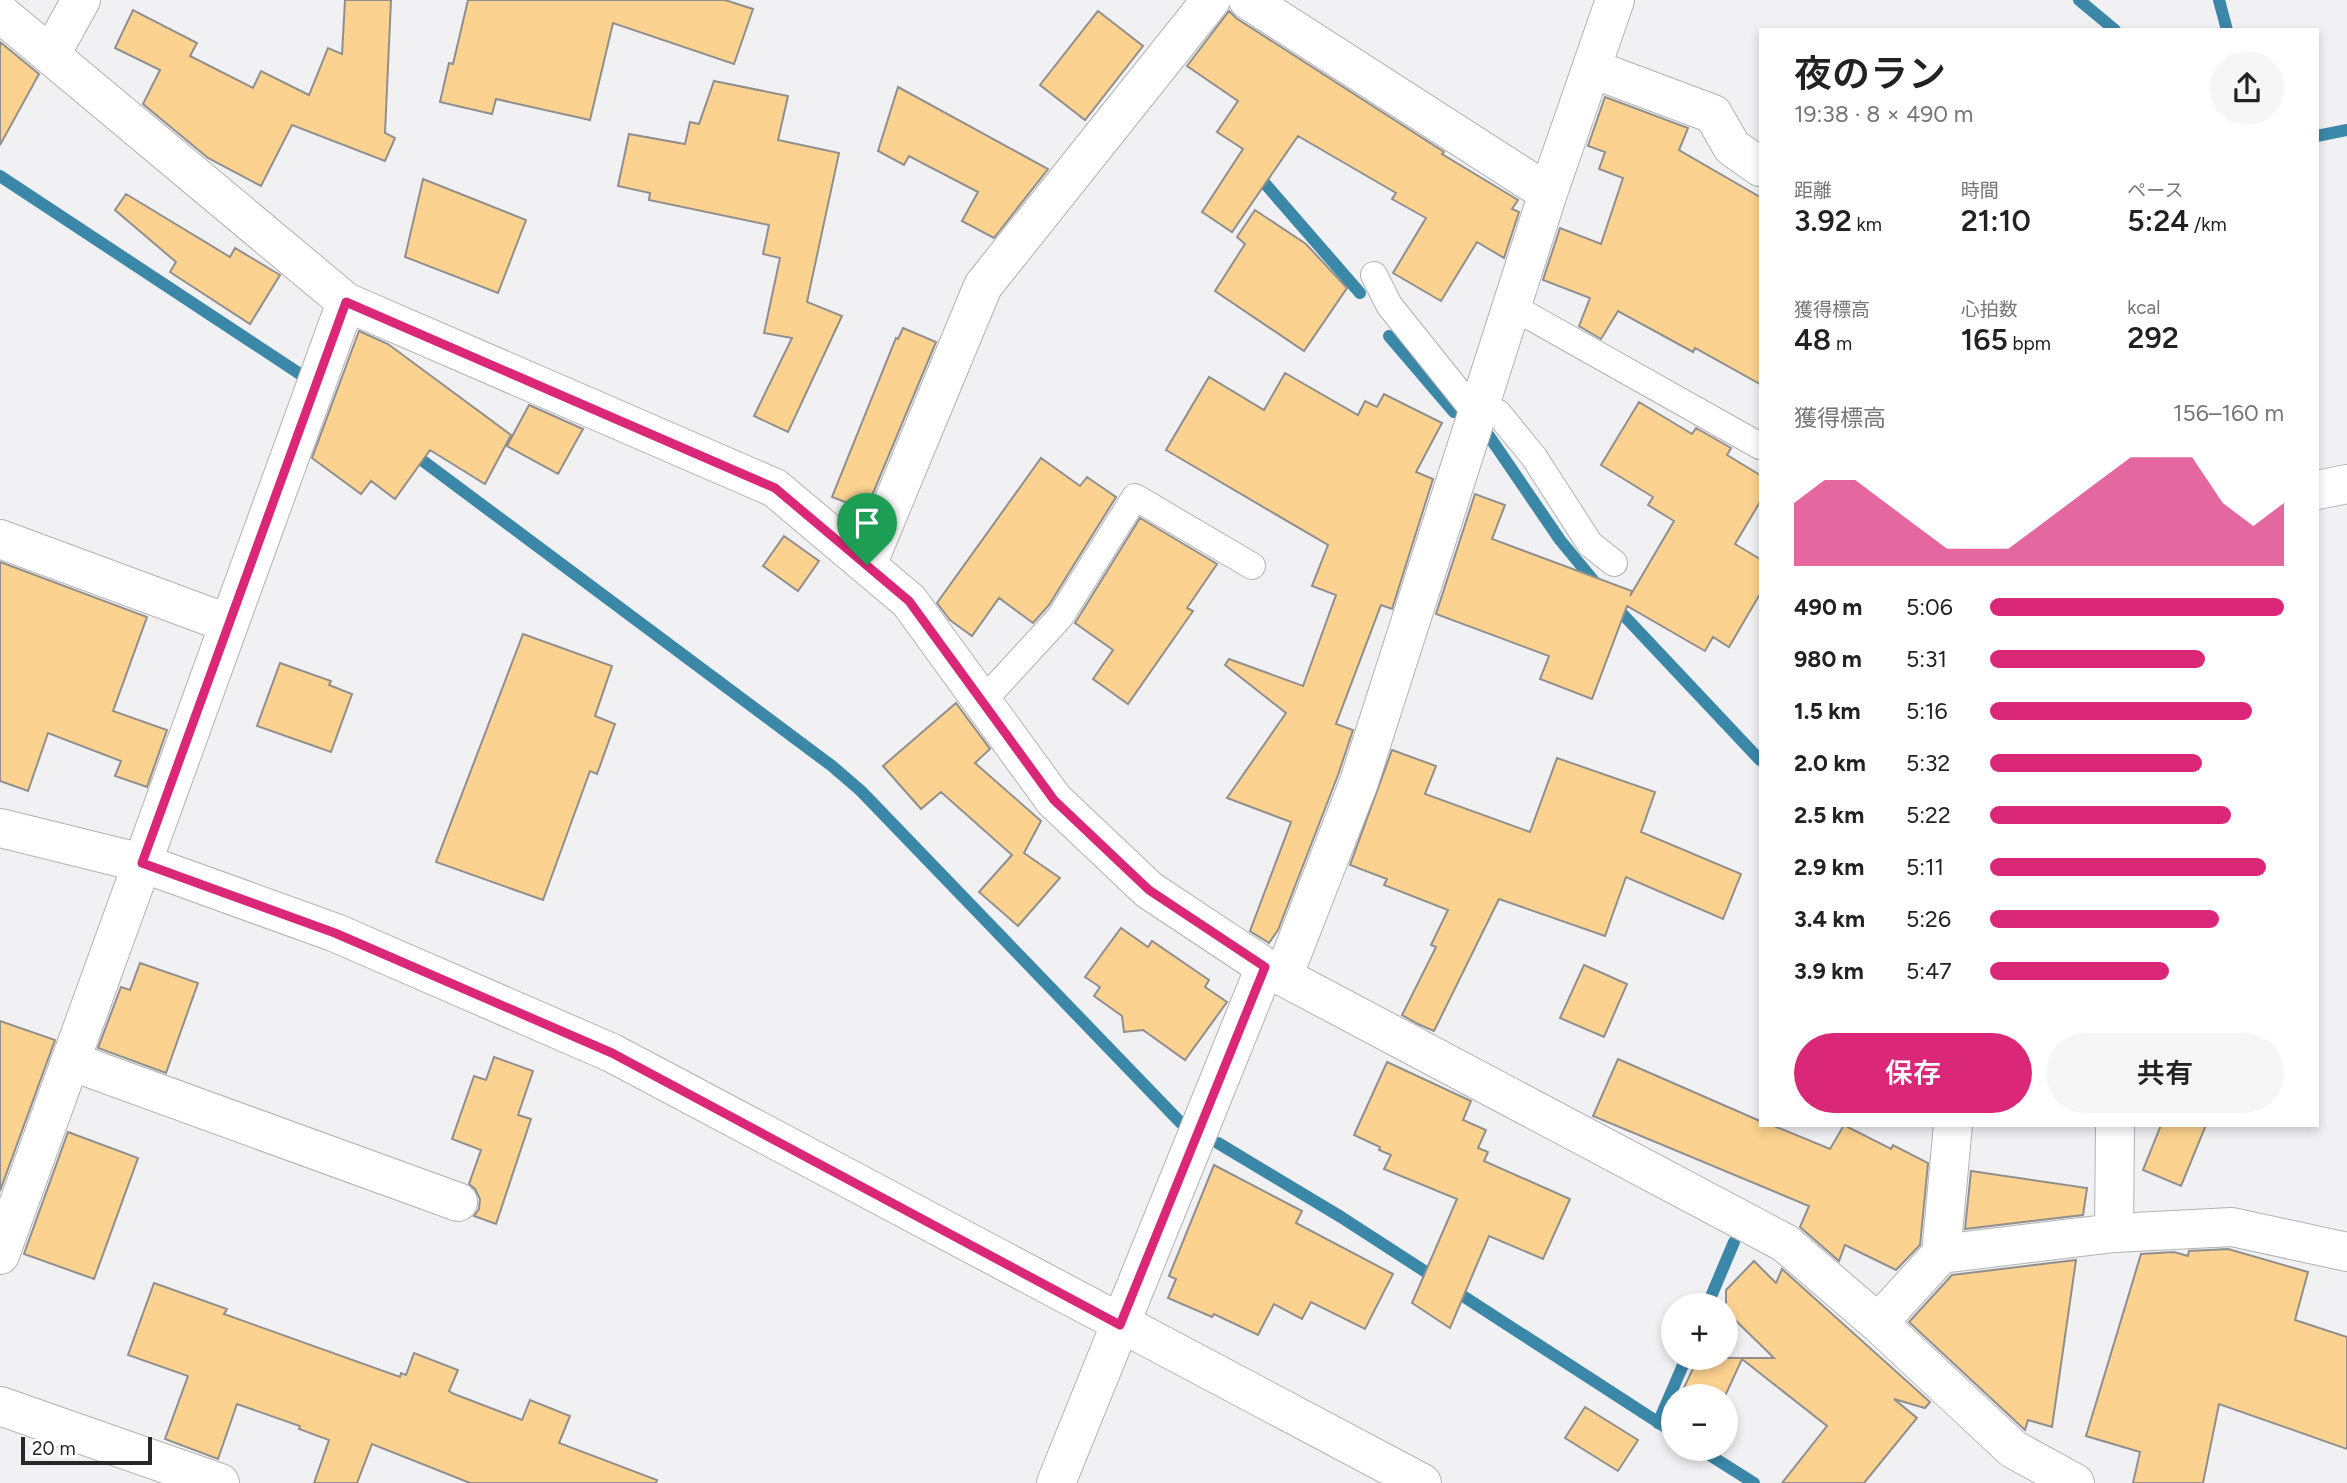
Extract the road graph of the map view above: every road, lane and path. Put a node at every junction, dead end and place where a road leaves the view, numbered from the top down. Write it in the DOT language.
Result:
graph roads {
  1 [pos="81,0"];
  2 [pos="1211,0"];
  3 [pos="1248,0"];
  4 [pos="1615,0"];
  5 [pos="0,13"];
  6 [pos="51,54"];
  7 [pos="1593,69"];
  8 [pos="1759,166"];
  9 [pos="1548,194"];
  10 [pos="1374,275"];
  11 [pos="346,302"];
  12 [pos="1513,307"];
  13 [pos="1477,415"];
  14 [pos="1759,445"];
  15 [pos="2347,484"];
  16 [pos="2319,490"];
  17 [pos="0,539"];
  18 [pos="1614,563"];
  19 [pos="867,565"];
  20 [pos="1252,566"];
  21 [pos="227,623"];
  22 [pos="982,702"];
  23 [pos="0,828"];
  24 [pos="142,863"];
  25 [pos="1274,972"];
  26 [pos="71,1061"];
  27 [pos="1953,1127"];
  28 [pos="2115,1127"];
  29 [pos="458,1202"];
  30 [pos="2114,1233"];
  31 [pos="2347,1252"];
  32 [pos="1941,1254"];
  33 [pos="0,1255"];
  34 [pos="1878,1323"];
  35 [pos="1120,1325"];
  36 [pos="0,1406"];
  37 [pos="220,1483"];
  38 [pos="1056,1483"];
  39 [pos="1422,1483"];
  40 [pos="2075,1483"];
  1 -- 6 [label="street"];
  2 -- 19 [label="street"];
  3 -- 9 [label="street"];
  4 -- 7 [label="street"];
  5 -- 6 [label="street"];
  6 -- 11 [label="street"];
  7 -- 8 [label="street"];
  7 -- 9 [label="street"];
  9 -- 12 [label="street"];
  10 -- 13 [label="lane"];
  11 -- 19 [label="street"];
  11 -- 21 [label="street"];
  12 -- 13 [label="street"];
  12 -- 14 [label="lane"];
  13 -- 18 [label="lane"];
  13 -- 25 [label="street"];
  15 -- 16 [label="street"];
  17 -- 21 [label="street"];
  19 -- 22 [label="street"];
  20 -- 22 [label="lane"];
  21 -- 24 [label="street"];
  22 -- 25 [label="street"];
  23 -- 24 [label="street"];
  24 -- 26 [label="street"];
  24 -- 35 [label="street"];
  25 -- 34 [label="street"];
  25 -- 35 [label="street"];
  26 -- 29 [label="street"];
  26 -- 33 [label="street"];
  27 -- 32 [label="street"];
  28 -- 30 [label="street"];
  30 -- 31 [label="street"];
  30 -- 32 [label="street"];
  32 -- 34 [label="street"];
  34 -- 40 [label="street"];
  35 -- 38 [label="street"];
  35 -- 39 [label="street"];
  36 -- 37 [label="street"];
}
